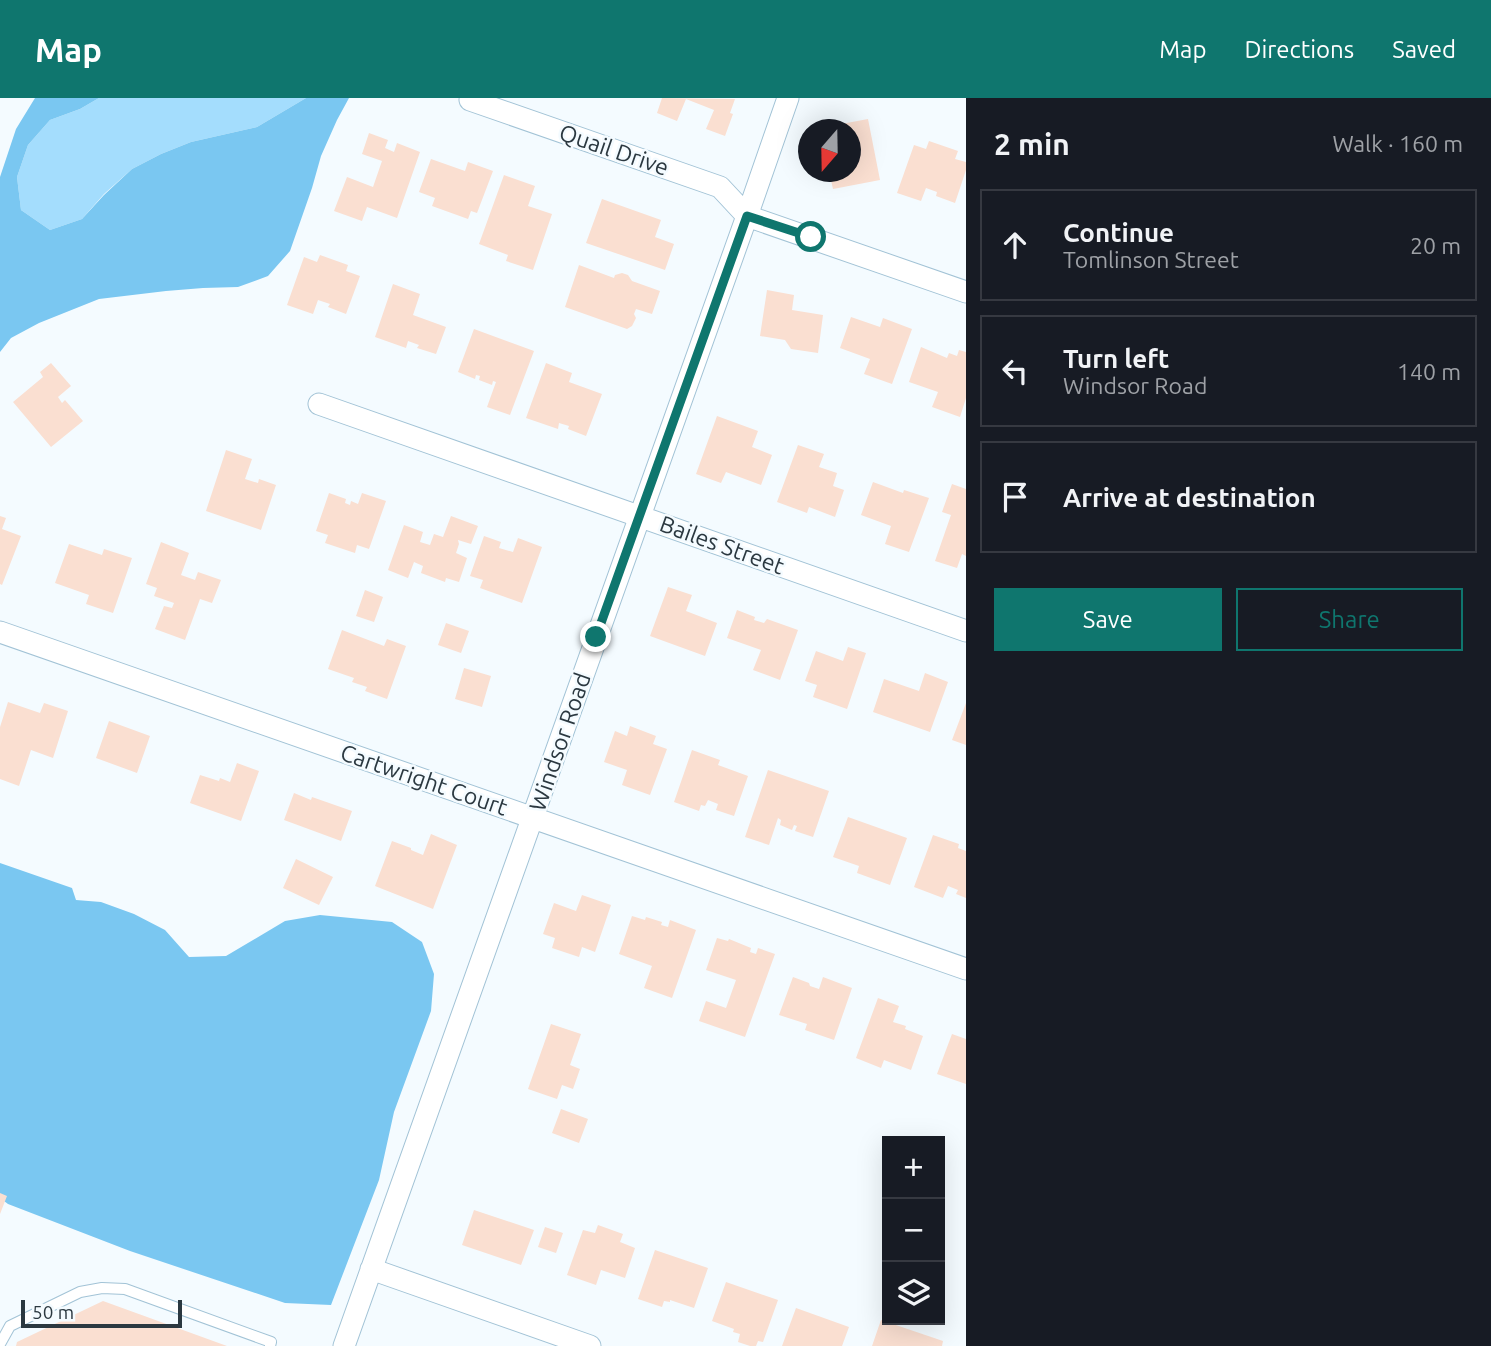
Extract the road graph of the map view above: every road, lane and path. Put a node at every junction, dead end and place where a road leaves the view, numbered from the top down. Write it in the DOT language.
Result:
graph roads {
  1 [pos="788,98"];
  2 [pos="470,100"];
  3 [pos="747,216"];
  4 [pos="966,292"];
  5 [pos="319,404"];
  6 [pos="641,516"];
  7 [pos="966,631"];
  8 [pos="0,632"];
  9 [pos="533,818"];
  10 [pos="966,969"];
  11 [pos="371,1269"];
  12 [pos="0,1344"];
  13 [pos="270,1346"];
  14 [pos="344,1346"];
  15 [pos="590,1346"];
  1 -- 3 [label="street, Windsor Road"];
  2 -- 3 [label="street, Quail Drive"];
  3 -- 4 [label="street"];
  3 -- 6 [label="street, Windsor Road"];
  5 -- 6 [label="street, Bailes Street"];
  6 -- 7 [label="street, Bailes Street"];
  6 -- 9 [label="street, Windsor Road"];
  8 -- 9 [label="street, Cartwright Court"];
  9 -- 10 [label="street, Cartwright Court"];
  9 -- 11 [label="street, Windsor Road"];
  11 -- 14 [label="street, Windsor Road"];
  11 -- 15 [label="street"];
  12 -- 13 [label="lane"];
}
